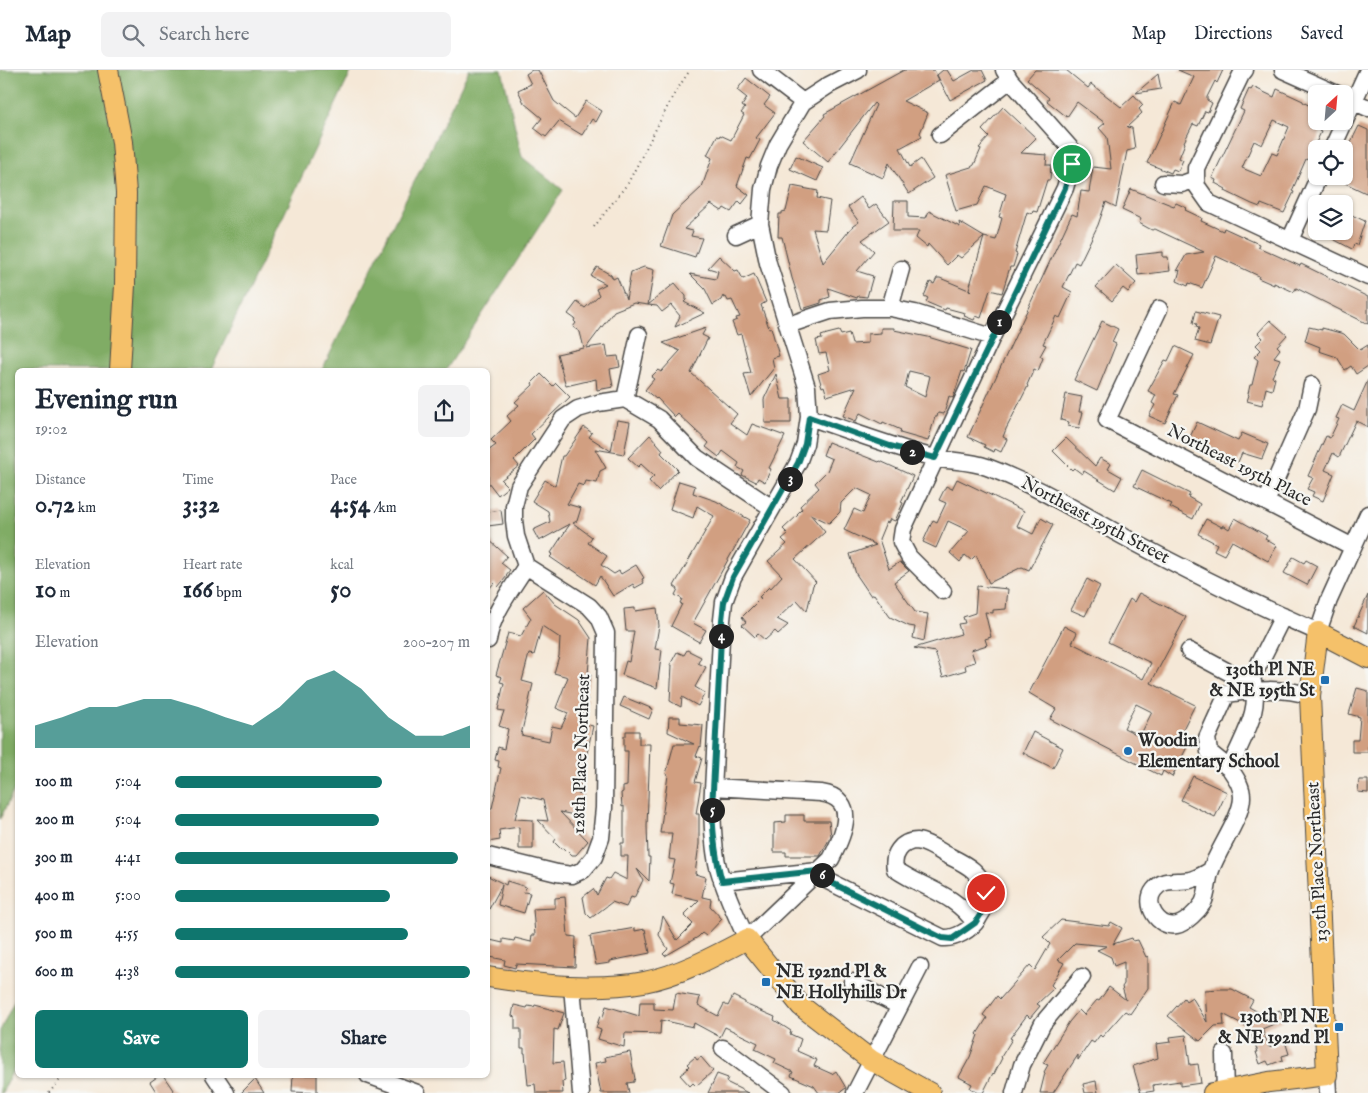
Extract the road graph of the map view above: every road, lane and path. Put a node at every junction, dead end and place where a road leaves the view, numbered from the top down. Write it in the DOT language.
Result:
graph roads {
  1 [pos="108,70"];
  2 [pos="690,70"];
  3 [pos="761,70"];
  4 [pos="858,70"];
  5 [pos="1246,70"];
  6 [pos="1283,70"];
  7 [pos="1368,70"];
  8 [pos="1007,75"];
  9 [pos="1317,85"];
  10 [pos="803,102"];
  11 [pos="1355,102"];
  12 [pos="940,135"];
  13 [pos="1336,140"];
  14 [pos="1196,179"];
  15 [pos="1164,183"];
  16 [pos="1315,185"];
  17 [pos="760,224"];
  18 [pos="594,227"];
  19 [pos="736,235"];
  20 [pos="1290,240"];
  21 [pos="901,269"];
  22 [pos="1368,277"];
  23 [pos="890,308"];
  24 [pos="1158,308"];
  25 [pos="788,325"];
  26 [pos="639,335"];
  27 [pos="992,337"];
  28 [pos="120,368"];
  29 [pos="1312,385"];
  30 [pos="625,399"];
  31 [pos="809,417"];
  32 [pos="935,458"];
  33 [pos="1266,502"];
  34 [pos="772,508"];
  35 [pos="1368,514"];
  36 [pos="1353,547"];
  37 [pos="526,566"];
  38 [pos="943,591"];
  39 [pos="1283,616"];
  40 [pos="490,632"];
  41 [pos="1318,632"];
  42 [pos="1189,651"];
  43 [pos="1368,658"];
  44 [pos="1232,674"];
  45 [pos="1254,684"];
  46 [pos="1236,693"];
  47 [pos="1310,696"];
  48 [pos="1230,770"];
  49 [pos="713,787"];
  50 [pos="490,856"];
  51 [pos="818,871"];
  52 [pos="1210,871"];
  53 [pos="722,881"];
  54 [pos="975,923"];
  55 [pos="747,939"];
  56 [pos="920,966"];
  57 [pos="490,977"];
  58 [pos="1082,977"];
  59 [pos="852,982"];
  60 [pos="572,986"];
  61 [pos="899,1006"];
  62 [pos="723,1048"];
  63 [pos="1224,1054"];
  64 [pos="871,1060"];
  65 [pos="62,1078"];
  66 [pos="216,1078"];
  67 [pos="376,1078"];
  68 [pos="1327,1084"];
  69 [pos="1220,1092"];
  70 [pos="49,1093"];
  71 [pos="226,1093"];
  72 [pos="417,1093"];
  73 [pos="581,1093"];
  74 [pos="783,1093"];
  75 [pos="855,1093"];
  76 [pos="930,1093"];
  77 [pos="1014,1093"];
  1 -- 28 [label="main road"];
  2 -- 18 [label="path"];
  3 -- 10 [label="street"];
  4 -- 10 [label="street"];
  5 -- 14 [label="street"];
  6 -- 9 [label="street"];
  7 -- 11 [label="street"];
  8 -- 12 [label="street"];
  8 -- 27 [label="street"];
  10 -- 17 [label="street"];
  11 -- 13 [label="street"];
  14 -- 15 [label="street"];
  14 -- 20 [label="street"];
  16 -- 20 [label="street"];
  17 -- 19 [label="street"];
  17 -- 25 [label="street"];
  20 -- 22 [label="street"];
  21 -- 23 [label="street"];
  23 -- 25 [label="street"];
  23 -- 27 [label="street"];
  24 -- 33 [label="street, Northeast 195th Place"];
  25 -- 31 [label="street"];
  26 -- 30 [label="street"];
  27 -- 32 [label="street"];
  29 -- 33 [label="street"];
  30 -- 34 [label="street"];
  30 -- 37 [label="street"];
  31 -- 32 [label="street, Northeast 195th Street"];
  31 -- 34 [label="street"];
  32 -- 38 [label="street"];
  32 -- 39 [label="street, Northeast 195th Street"];
  33 -- 36 [label="street, Northeast 195th Place"];
  34 -- 49 [label="street"];
  35 -- 36 [label="street"];
  36 -- 41 [label="street"];
  37 -- 40 [label="street"];
  37 -- 50 [label="street, 128th Place Northeast"];
  39 -- 41 [label="street, Northeast 195th Street"];
  39 -- 45 [label="street"];
  41 -- 43 [label="main road, Northeast 195th Street"];
  41 -- 47 [label="main road, 130th Place Northeast"];
  42 -- 44 [label="street"];
  44 -- 45 [label="street"];
  44 -- 46 [label="street"];
  45 -- 46 [label="street"];
  45 -- 47 [label="street"];
  45 -- 48 [label="street"];
  46 -- 48 [label="street"];
  47 -- 68 [label="main road, 130th Place Northeast"];
  48 -- 52 [label="street"];
  49 -- 51 [label="street"];
  49 -- 53 [label="street"];
  51 -- 53 [label="street"];
  51 -- 54 [label="street"];
  51 -- 55 [label="street"];
  53 -- 55 [label="street"];
  54 -- 54 [label="street"];
  55 -- 60 [label="main road"];
  55 -- 64 [label="main road"];
  56 -- 61 [label="street"];
  57 -- 60 [label="main road"];
  58 -- 77 [label="street"];
  59 -- 61 [label="street"];
  60 -- 73 [label="street"];
  61 -- 64 [label="street"];
  62 -- 74 [label="street"];
  63 -- 69 [label="street"];
  64 -- 75 [label="street"];
  64 -- 76 [label="main road"];
  65 -- 70 [label="path"];
  66 -- 71 [label="street"];
  67 -- 72 [label="street"];
  68 -- 69 [label="main road"];
}
